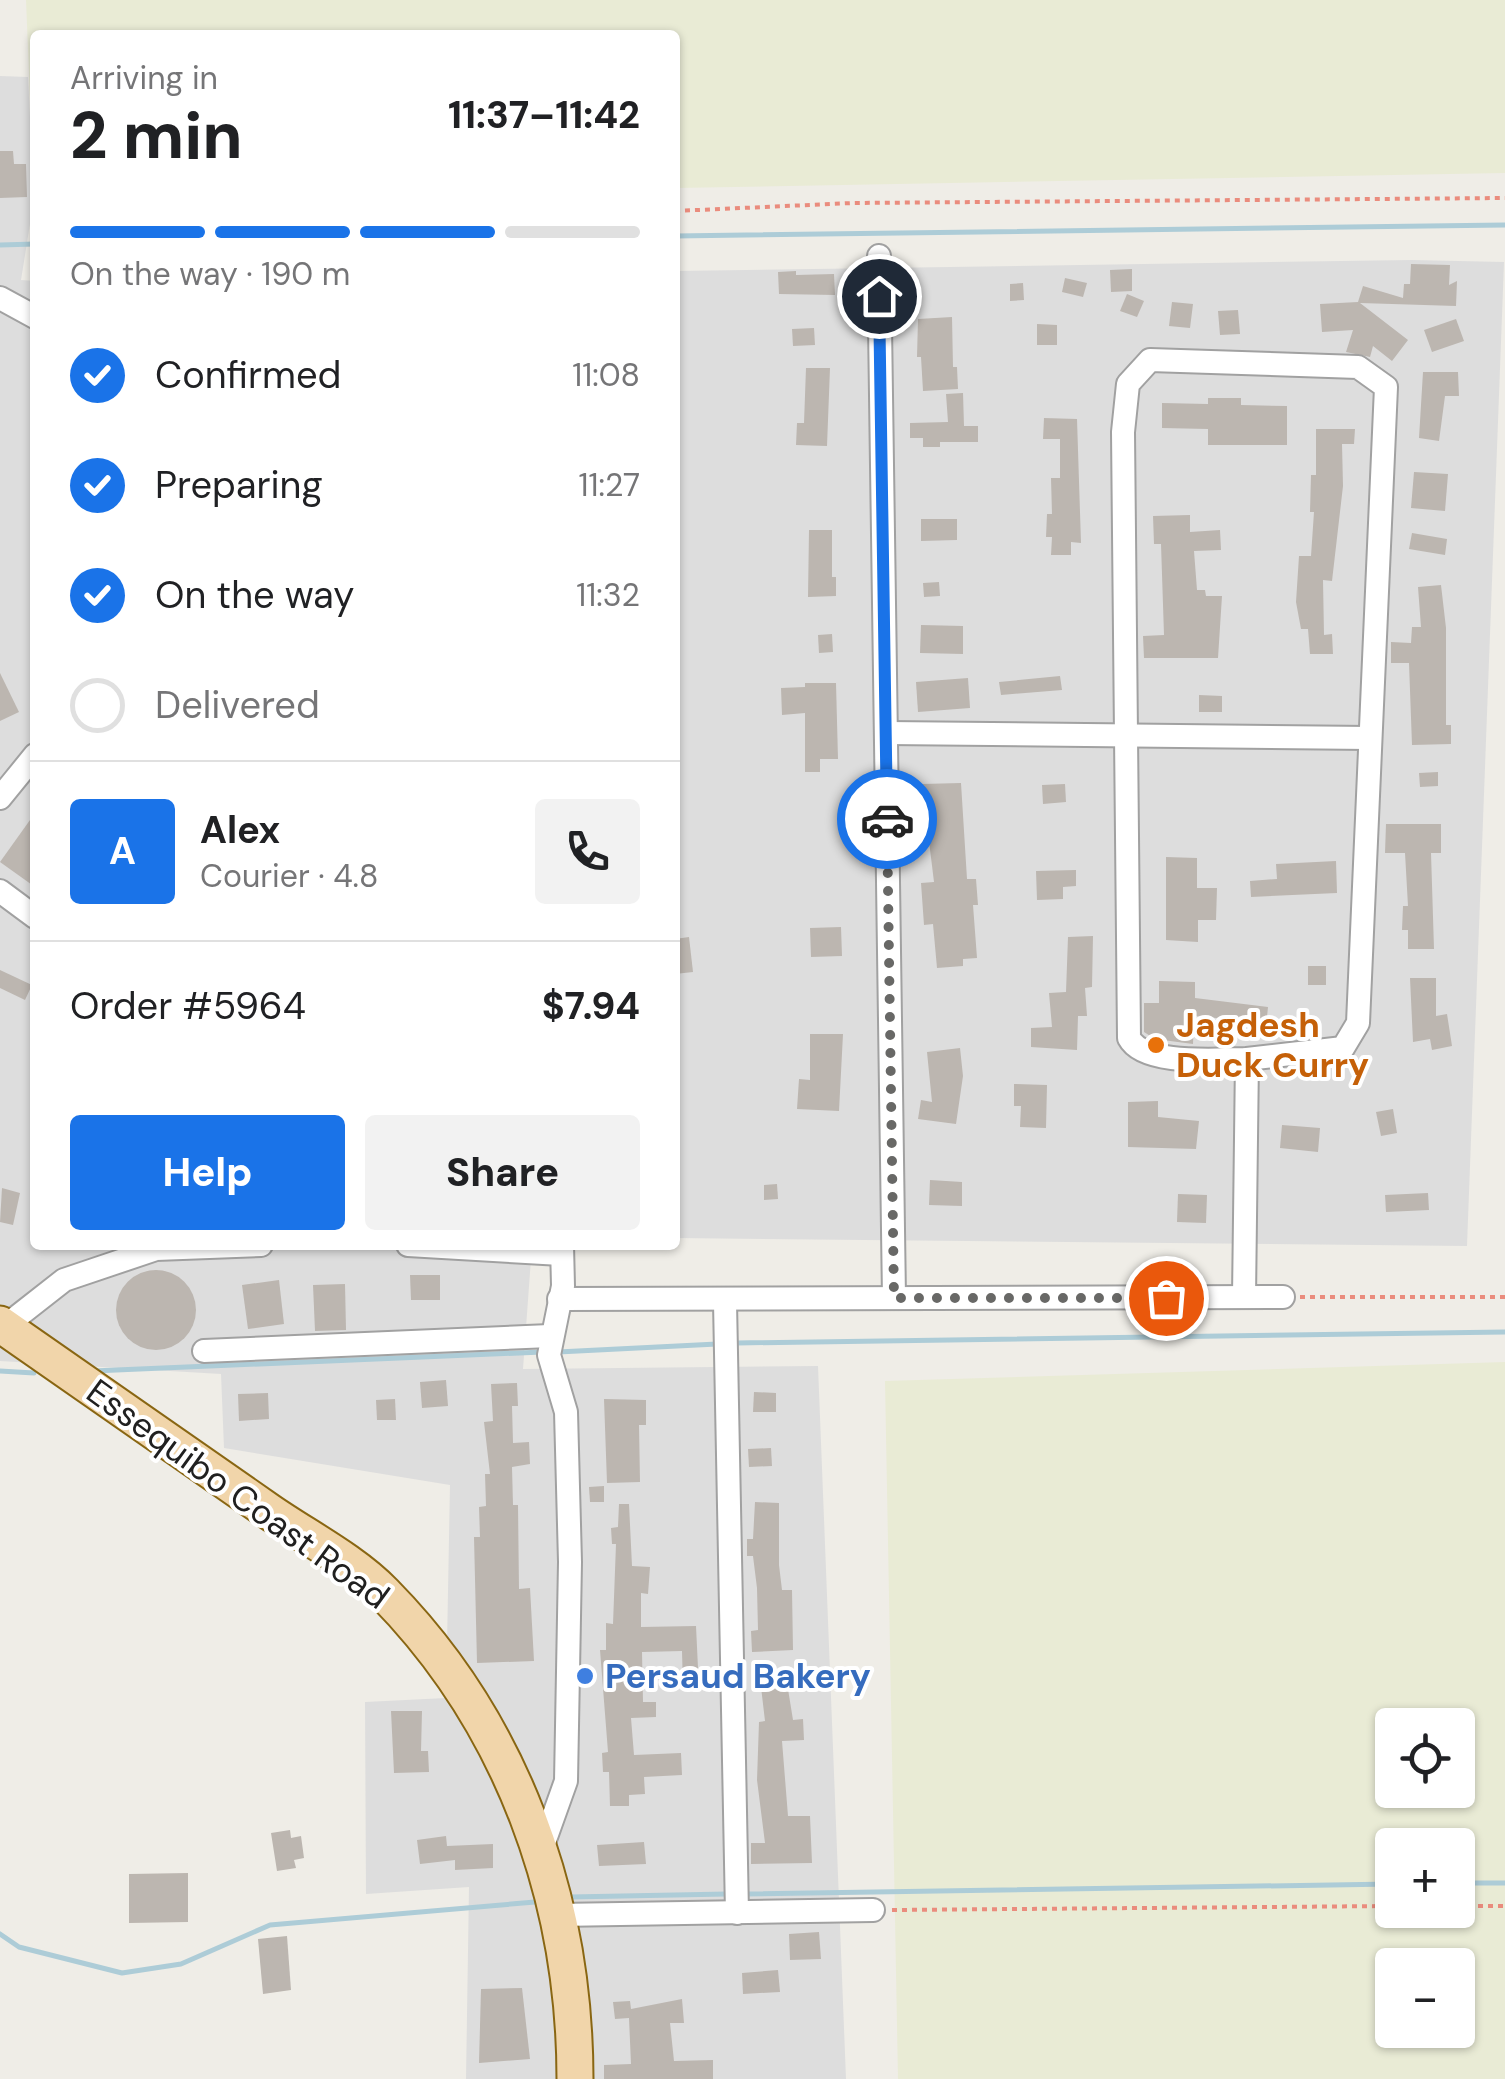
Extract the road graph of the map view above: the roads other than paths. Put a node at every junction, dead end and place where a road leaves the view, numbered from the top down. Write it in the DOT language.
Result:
graph roads {
  1 [pos="879,256"];
  2 [pos="0,298"];
  3 [pos="30,311"];
  4 [pos="1128,732"];
  5 [pos="886,733"];
  6 [pos="1370,738"];
  7 [pos="30,761"];
  8 [pos="0,798"];
  9 [pos="0,891"];
  10 [pos="30,914"];
  11 [pos="1246,1059"];
  12 [pos="153,1250"];
  13 [pos="562,1250"];
  14 [pos="894,1298"];
  15 [pos="1244,1298"];
  16 [pos="1283,1298"];
  17 [pos="559,1299"];
  18 [pos="725,1302"];
  19 [pos="2,1326"];
  20 [pos="550,1336"];
  21 [pos="204,1351"];
  22 [pos="542,1851"];
  23 [pos="737,1910"];
  24 [pos="873,1910"];
  25 [pos="557,1915"];
  26 [pos="576,2079"];
  1 -- 5 [label="street"];
  2 -- 3 [label="street"];
  4 -- 5 [label="street"];
  4 -- 6 [label="street"];
  4 -- 6 [label="street"];
  4 -- 11 [label="street"];
  5 -- 14 [label="street"];
  6 -- 11 [label="street"];
  7 -- 8 [label="street"];
  9 -- 10 [label="street"];
  11 -- 15 [label="street"];
  12 -- 19 [label="street"];
  13 -- 17 [label="street"];
  14 -- 15 [label="street"];
  14 -- 18 [label="street"];
  15 -- 16 [label="street"];
  17 -- 18 [label="street"];
  17 -- 20 [label="street"];
  18 -- 23 [label="street"];
  19 -- 22 [label="main road, Essequibo Coast Road"];
  20 -- 21 [label="street"];
  20 -- 22 [label="street"];
  22 -- 25 [label="main road, Essequibo Coast Road"];
  23 -- 24 [label="street"];
  23 -- 25 [label="street"];
  25 -- 26 [label="main road, Essequibo Coast Road"];
}
